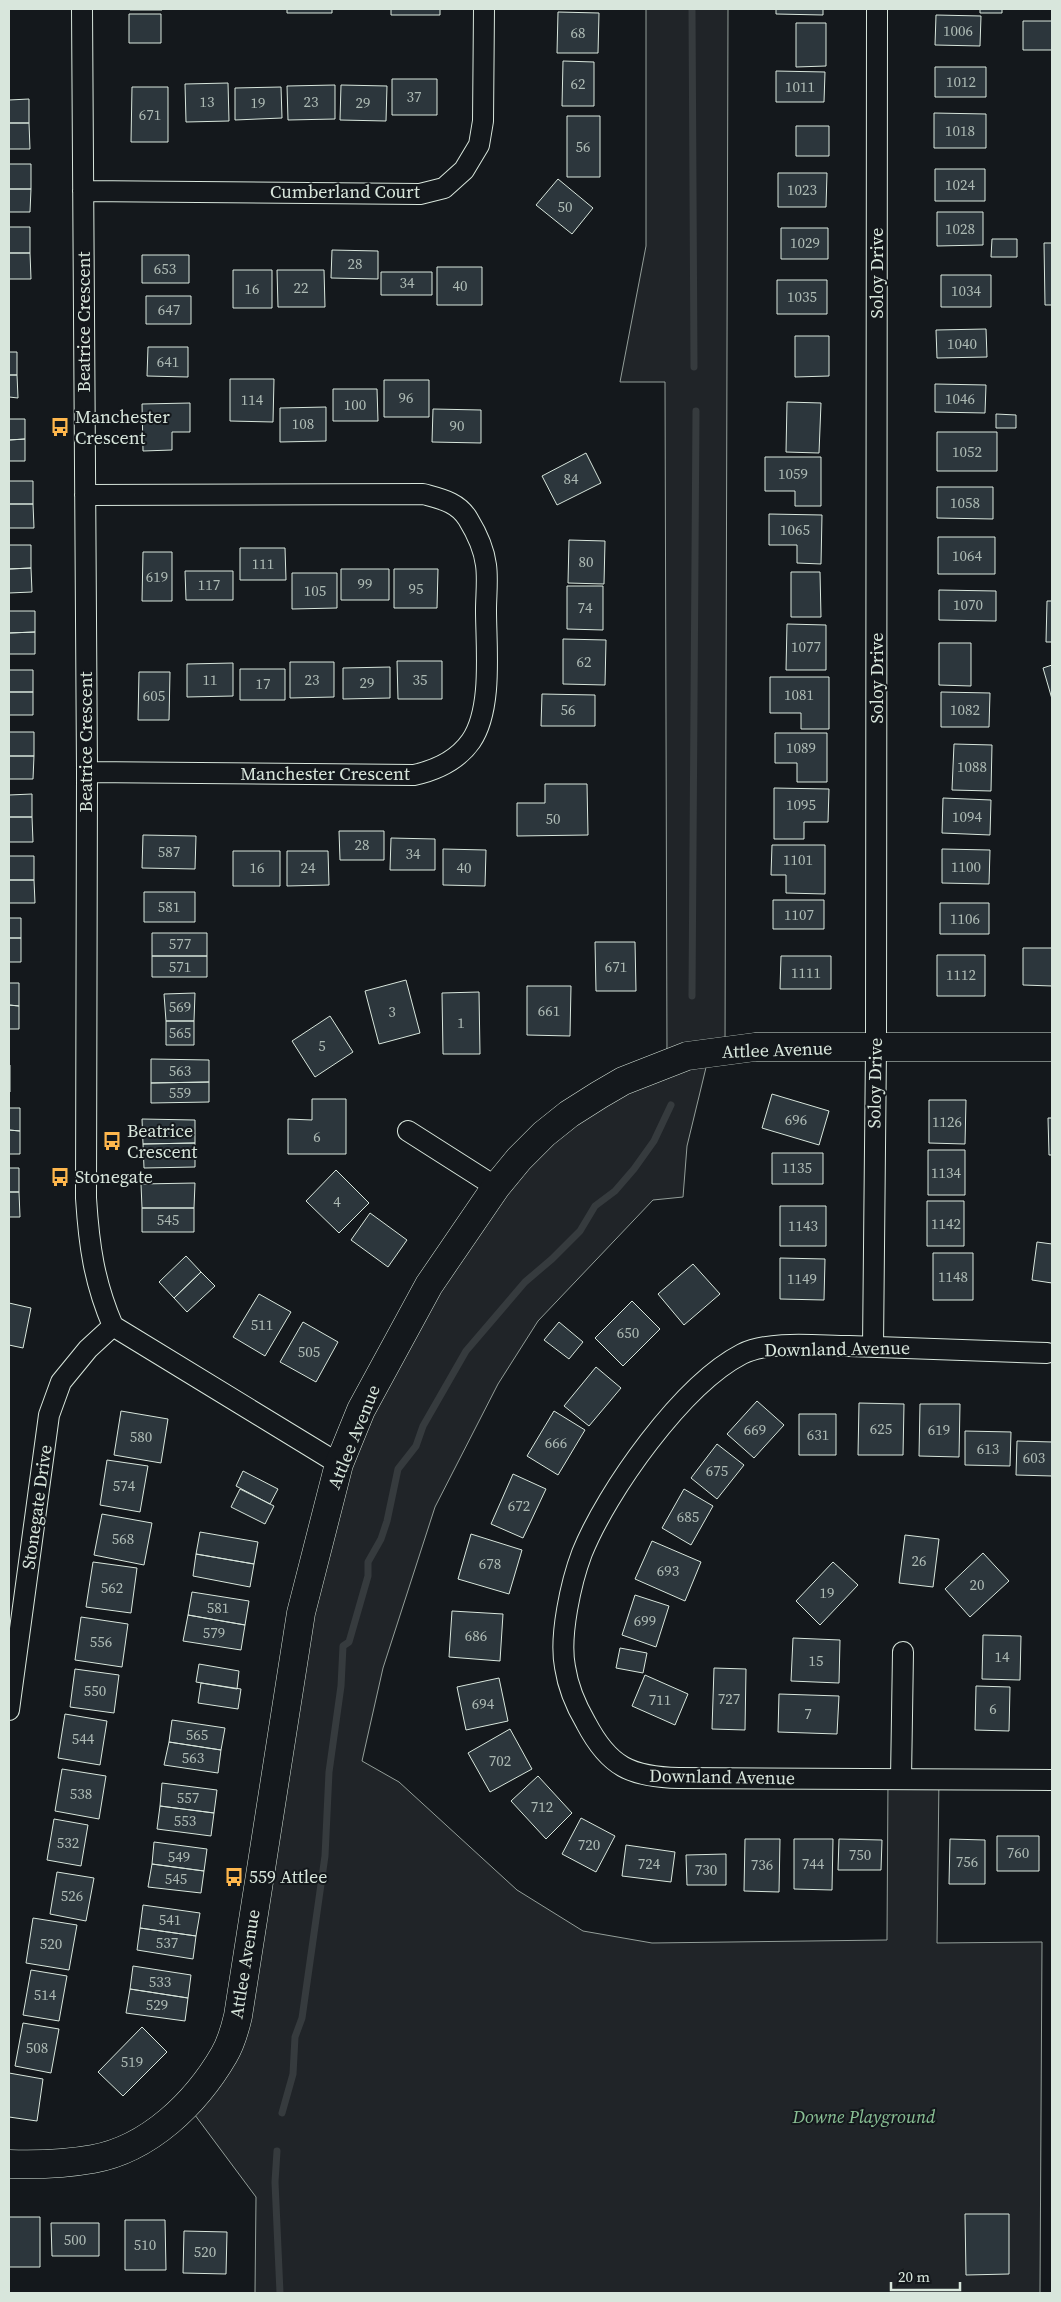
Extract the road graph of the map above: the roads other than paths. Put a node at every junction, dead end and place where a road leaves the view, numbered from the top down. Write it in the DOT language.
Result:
graph roads {
  1 [pos="82,9"];
  2 [pos="484,9"];
  3 [pos="877,9"];
  4 [pos="83,191"];
  5 [pos="85,494"];
  6 [pos="87,772"];
  7 [pos="1052,1047"];
  8 [pos="876,1048"];
  9 [pos="408,1131"];
  10 [pos="496,1187"];
  11 [pos="113,1326"];
  12 [pos="872,1347"];
  13 [pos="1047,1353"];
  14 [pos="339,1464"];
  15 [pos="904,1652"];
  16 [pos="9,1710"];
  17 [pos="901,1779"];
  18 [pos="1052,1780"];
  19 [pos="9,2164"];
  1 -- 4 [label="street, Beatrice Crescent"];
  2 -- 4 [label="street, Cumberland Court"];
  3 -- 8 [label="street, Soloy Drive"];
  4 -- 5 [label="street, Beatrice Crescent"];
  5 -- 6 [label="street, Beatrice Crescent"];
  5 -- 6 [label="street, Manchester Crescent"];
  6 -- 11 [label="street, Beatrice Crescent"];
  7 -- 8 [label="street, Attlee Avenue"];
  8 -- 10 [label="street, Attlee Avenue"];
  8 -- 12 [label="street, Soloy Drive"];
  9 -- 10 [label="street"];
  10 -- 14 [label="street, Attlee Avenue"];
  11 -- 14 [label="street"];
  11 -- 16 [label="street, Stonegate Drive"];
  12 -- 13 [label="street, Downland Avenue"];
  12 -- 17 [label="street, Downland Avenue"];
  14 -- 19 [label="street, Attlee Avenue"];
  15 -- 17 [label="street"];
  17 -- 18 [label="street, Downland Avenue"];
}
